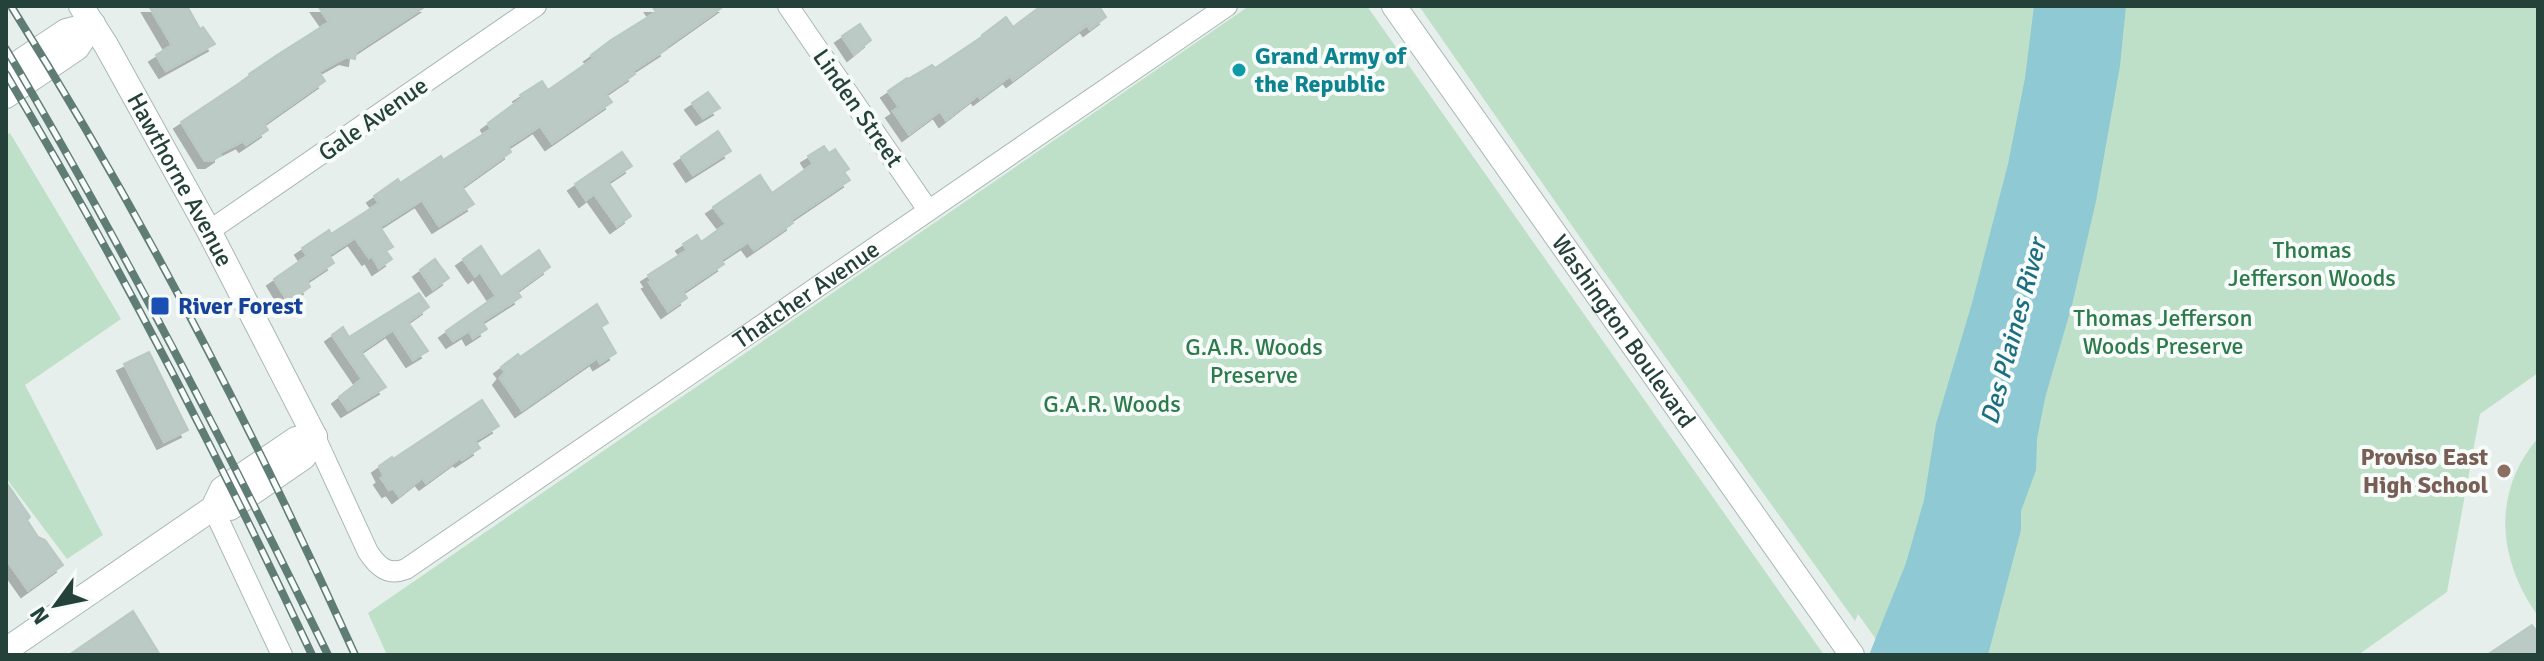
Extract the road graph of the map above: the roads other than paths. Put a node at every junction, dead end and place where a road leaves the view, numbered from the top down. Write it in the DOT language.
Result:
graph roads {
  1 [pos="536,6"];
  2 [pos="788,6"];
  3 [pos="1227,6"];
  4 [pos="1394,6"];
  5 [pos="87,15"];
  6 [pos="6,71"];
  7 [pos="6,96"];
  8 [pos="928,210"];
  9 [pos="209,231"];
  10 [pos="315,437"];
  11 [pos="213,508"];
  12 [pos="384,570"];
  13 [pos="6,650"];
  14 [pos="282,655"];
  15 [pos="1852,655"];
  1 -- 9 [label="street, Gale Avenue"];
  2 -- 8 [label="street, Linden Street"];
  3 -- 8 [label="street, Thatcher Avenue"];
  4 -- 15 [label="street, Washington Boulevard"];
  5 -- 6 [label="street"];
  5 -- 7 [label="street"];
  5 -- 9 [label="street, Hawthorne Avenue"];
  8 -- 12 [label="street, Thatcher Avenue"];
  9 -- 10 [label="street, Hawthorne Avenue"];
  10 -- 11 [label="street"];
  10 -- 12 [label="street, Hawthorne Avenue"];
  11 -- 13 [label="street"];
  11 -- 14 [label="street"];
}
